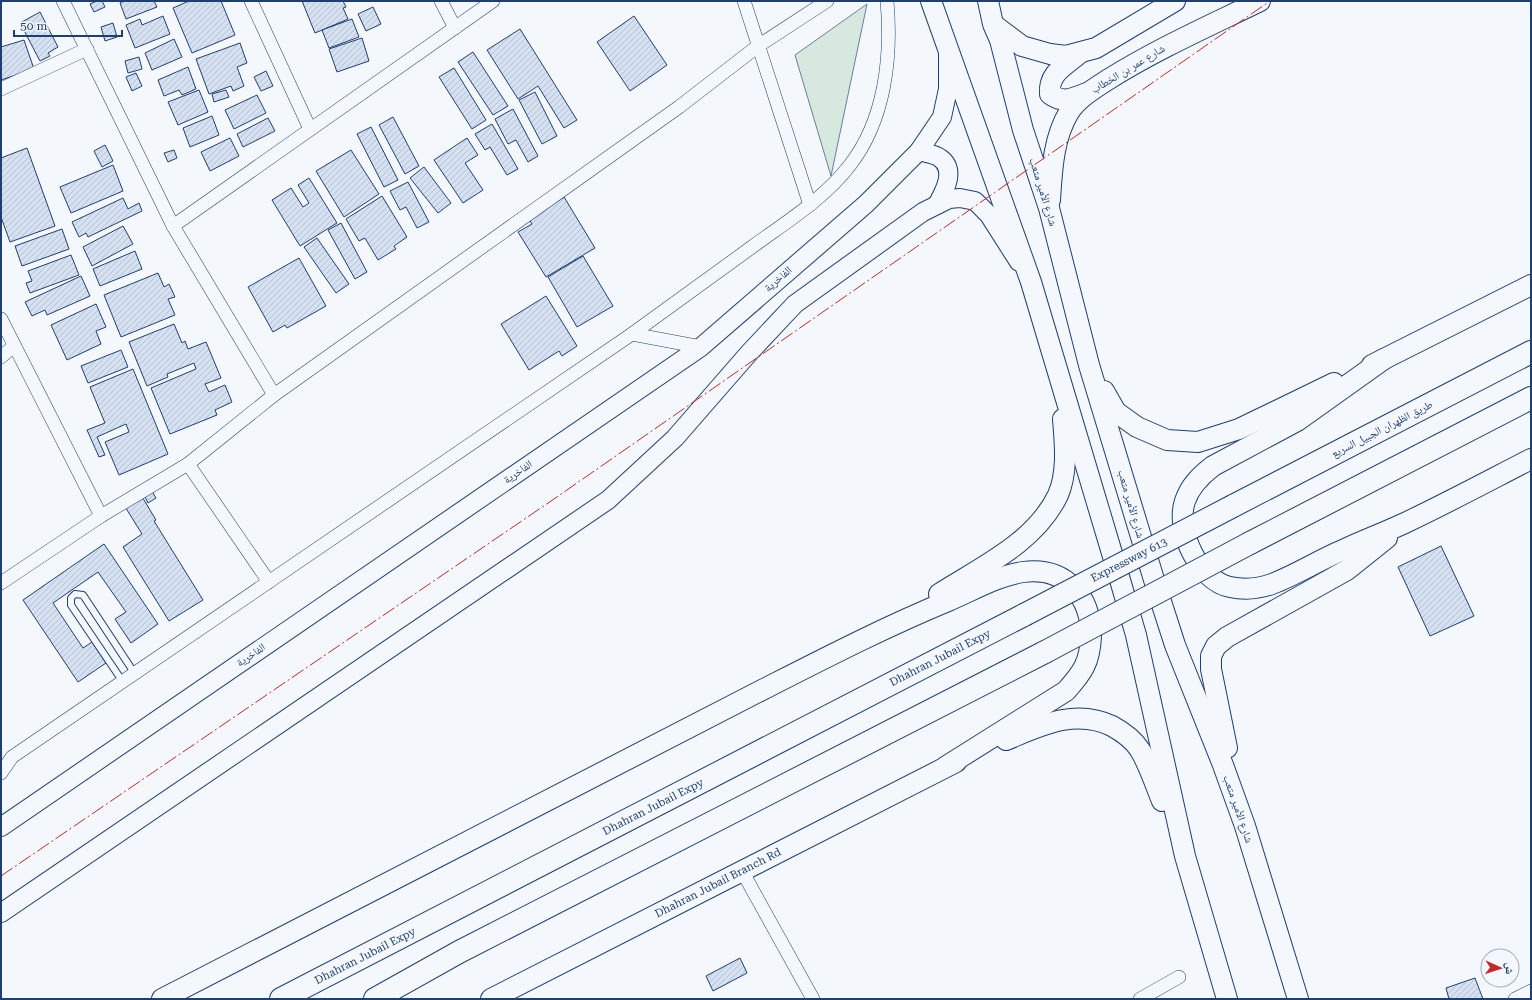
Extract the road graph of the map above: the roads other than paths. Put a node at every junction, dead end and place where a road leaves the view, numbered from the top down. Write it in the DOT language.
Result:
graph roads {
  1 [pos="63,1"];
  2 [pos="251,1"];
  3 [pos="441,1"];
  4 [pos="493,1"];
  5 [pos="744,1"];
  6 [pos="826,1"];
  7 [pos="887,1"];
  8 [pos="932,1"];
  9 [pos="988,1"];
  10 [pos="1175,1"];
  11 [pos="1260,1"];
  12 [pos="993,24"];
  13 [pos="454,28"];
  14 [pos="758,46"];
  15 [pos="948,46"];
  16 [pos="87,49"];
  17 [pos="1080,54"];
  18 [pos="1,89"];
  19 [pos="1088,93"];
  20 [pos="310,129"];
  21 [pos="919,151"];
  22 [pos="810,205"];
  23 [pos="937,205"];
  24 [pos="1049,208"];
  25 [pos="173,226"];
  26 [pos="1031,282"];
  27 [pos="1531,285"];
  28 [pos="1,319"];
  29 [pos="632,334"];
  30 [pos="14,346"];
  31 [pos="701,347"];
  32 [pos="1531,352"];
  33 [pos="1,357"];
  34 [pos="1384,359"];
  35 [pos="1089,365"];
  36 [pos="1059,380"];
  37 [pos="274,395"];
  38 [pos="1531,398"];
  39 [pos="1531,458"];
  40 [pos="188,464"];
  41 [pos="1233,506"];
  42 [pos="101,516"];
  43 [pos="1406,523"];
  44 [pos="269,582"];
  45 [pos="1,583"];
  46 [pos="1024,615"];
  47 [pos="890,626"];
  48 [pos="135,674"];
  49 [pos="123,682"];
  50 [pos="945,767"];
  51 [pos="1,773"];
  52 [pos="1245,826"];
  53 [pos="1,827"];
  54 [pos="1185,856"];
  55 [pos="742,871"];
  56 [pos="1,913"];
  57 [pos="1286,958"];
  58 [pos="1218,971"];
  59 [pos="1179,977"];
  60 [pos="1531,991"];
  61 [pos="162,999"];
  62 [pos="281,999"];
  63 [pos="375,999"];
  64 [pos="491,999"];
  65 [pos="813,999"];
  66 [pos="1140,999"];
  67 [pos="1227,999"];
  68 [pos="1234,999"];
  69 [pos="1286,999"];
  70 [pos="1298,999"];
  71 [pos="1515,999"];
  1 -- 16 [label="street"];
  2 -- 20 [label="street"];
  3 -- 13 [label="street"];
  4 -- 13 [label="street"];
  5 -- 14 [label="street"];
  6 -- 14 [label="street"];
  7 -- 22 [label="street"];
  8 -- 15 [label="main road"];
  9 -- 12 [label="main road, شارع الأمير متعب"];
  10 -- 17 [label="main road"];
  11 -- 19 [label="main road, شارع عمر بن الخطاب"];
  12 -- 17 [label="main road"];
  12 -- 24 [label="main road, شارع الأمير متعب"];
  13 -- 20 [label="street"];
  14 -- 22 [label="street"];
  14 -- 37 [label="street"];
  15 -- 21 [label="street, الفاخرية"];
  15 -- 26 [label="main road"];
  16 -- 18 [label="street"];
  16 -- 25 [label="street"];
  17 -- 19 [label="main road"];
  19 -- 24 [label="main road, شارع عمر بن الخطاب"];
  20 -- 25 [label="street"];
  21 -- 23 [label="street"];
  21 -- 31 [label="street, الفاخرية"];
  22 -- 29 [label="street"];
  23 -- 26 [label="street"];
  23 -- 56 [label="street"];
  24 -- 35 [label="main road, شارع الأمير متعب"];
  25 -- 37 [label="street"];
  26 -- 36 [label="main road"];
  27 -- 34 [label="main road"];
  28 -- 30 [label="street"];
  29 -- 31 [label="street"];
  29 -- 44 [label="street"];
  30 -- 33 [label="street"];
  30 -- 42 [label="street"];
  31 -- 53 [label="street, الفاخرية"];
  32 -- 41 [label="highway, طريق الظهران الجبيل السريع"];
  34 -- 35 [label="main road"];
  34 -- 43 [label="main road"];
  35 -- 52 [label="main road, شارع الأمير متعب"];
  36 -- 47 [label="main road"];
  36 -- 54 [label="main road"];
  37 -- 40 [label="street"];
  38 -- 63 [label="highway, bridge"];
  39 -- 43 [label="main road"];
  40 -- 42 [label="street"];
  40 -- 44 [label="street"];
  41 -- 46 [label="highway, Expressway 613, bridge"];
  42 -- 45 [label="street"];
  43 -- 52 [label="main road"];
  44 -- 48 [label="street"];
  46 -- 62 [label="highway, Dhahran Jubail Expy"];
  47 -- 50 [label="main road"];
  47 -- 61 [label="main road"];
  48 -- 49 [label="street"];
  48 -- 49 [label="lane"];
  49 -- 51 [label="street"];
  50 -- 54 [label="main road"];
  50 -- 55 [label="main road, Dhahran Jubail Branch Rd"];
  52 -- 57 [label="main road, شارع الأمير متعب"];
  54 -- 58 [label="main road"];
  55 -- 64 [label="main road, Dhahran Jubail Branch Rd"];
  55 -- 65 [label="street"];
  57 -- 69 [label="main road"];
  57 -- 70 [label="main road, شارع الأمير متعب"];
  58 -- 67 [label="main road"];
  58 -- 68 [label="main road"];
  59 -- 66 [label="street"];
  60 -- 71 [label="street"];
}
